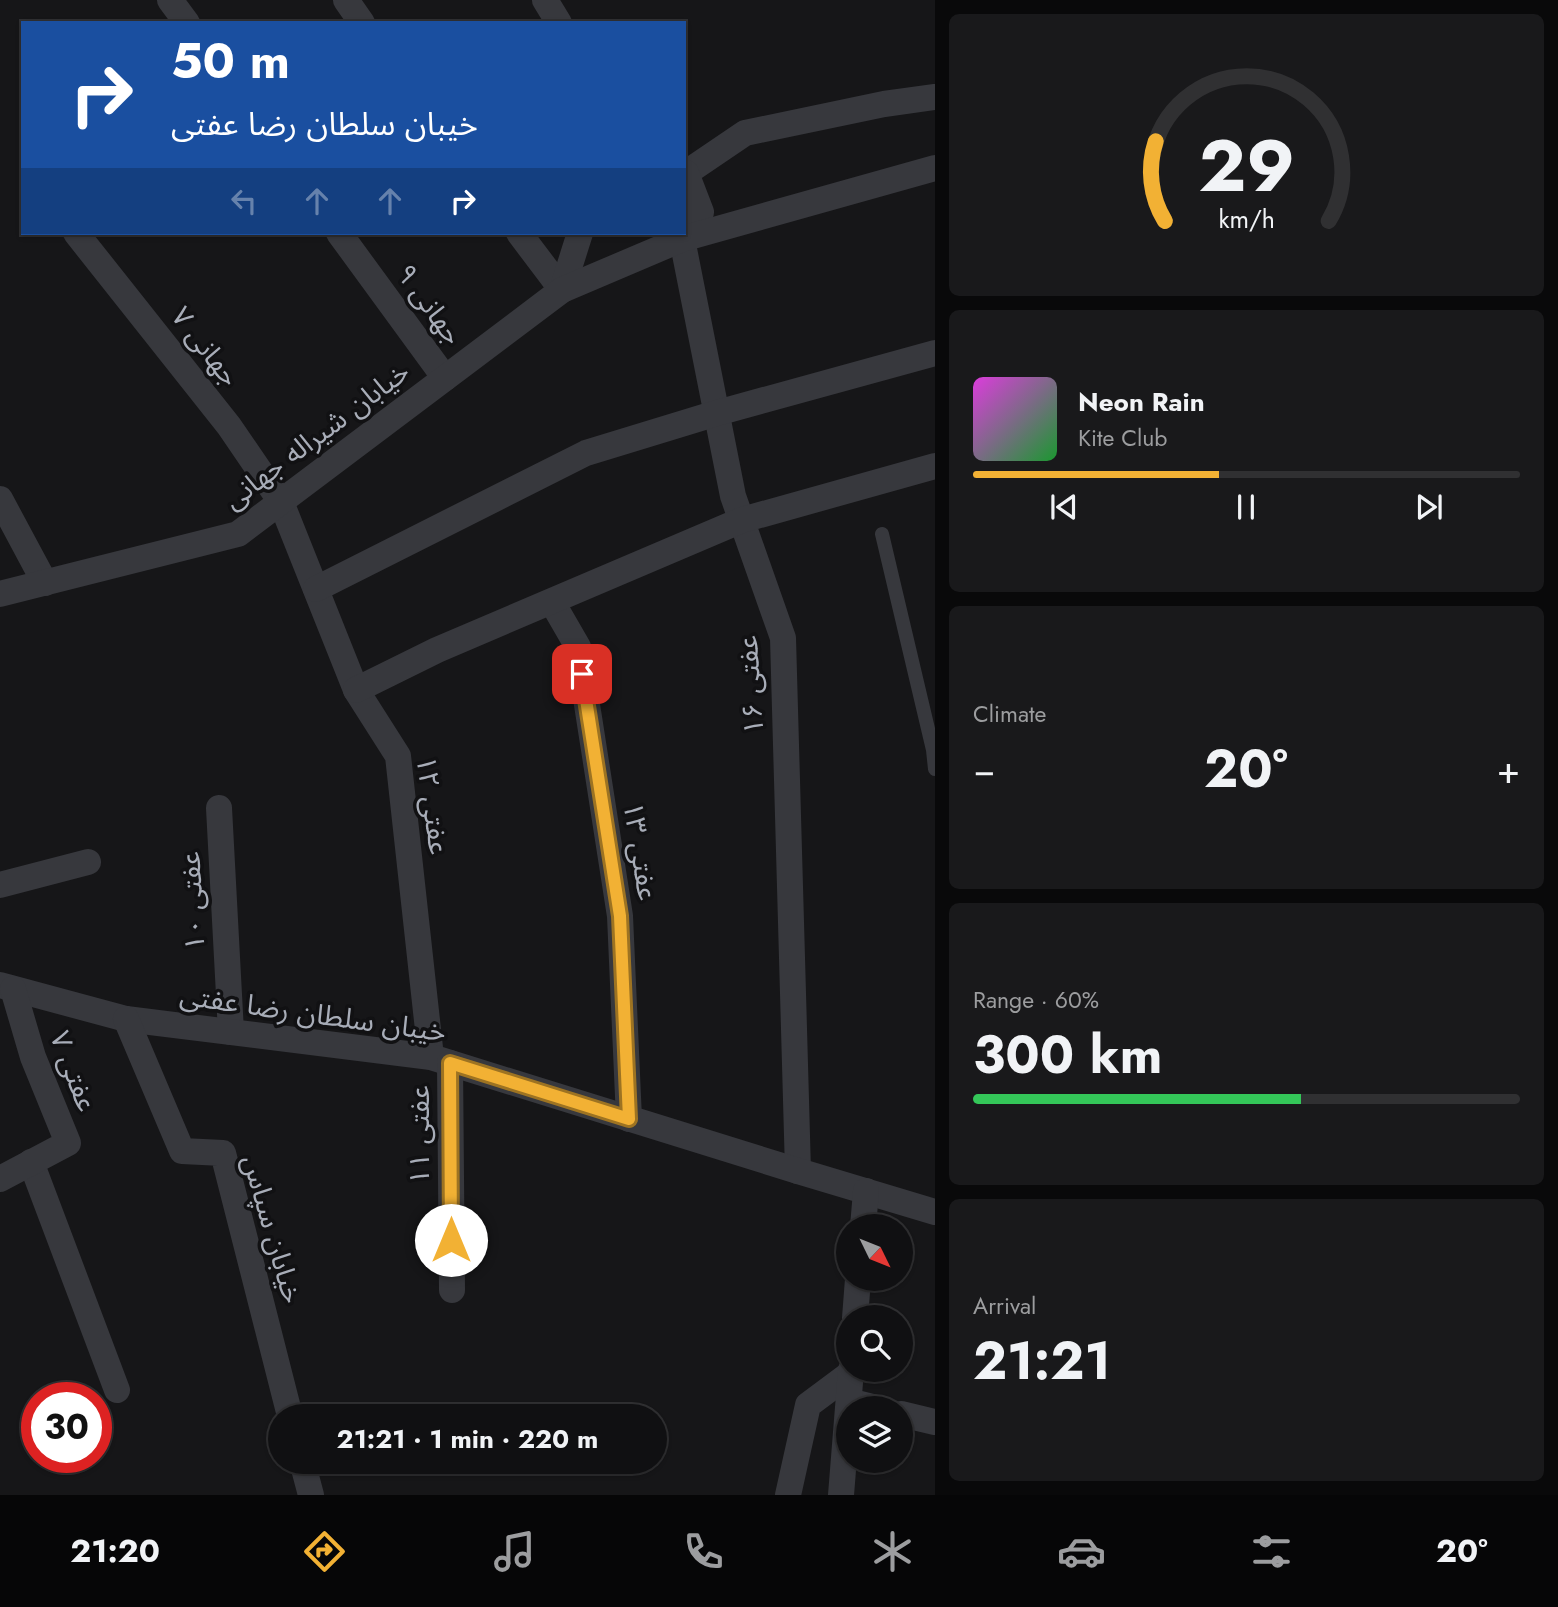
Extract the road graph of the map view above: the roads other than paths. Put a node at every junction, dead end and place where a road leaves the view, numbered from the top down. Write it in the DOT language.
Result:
graph roads {
  1 [pos="170,0"];
  2 [pos="346,0"];
  3 [pos="545,0"];
  4 [pos="186,21"];
  5 [pos="361,21"];
  6 [pos="558,21"];
  7 [pos="935,97"];
  8 [pos="935,168"];
  9 [pos="686,171"];
  10 [pos="686,174"];
  11 [pos="686,233"];
  12 [pos="78,235"];
  13 [pos="340,235"];
  14 [pos="521,235"];
  15 [pos="579,235"];
  16 [pos="685,235"];
  17 [pos="682,239"];
  18 [pos="562,290"];
  19 [pos="935,353"];
  20 [pos="444,378"];
  21 [pos="717,413"];
  22 [pos="935,466"];
  23 [pos="0,499"];
  24 [pos="281,502"];
  25 [pos="742,520"];
  26 [pos="882,534"];
  27 [pos="45,583"];
  28 [pos="316,589"];
  29 [pos="0,594"];
  30 [pos="552,602"];
  31 [pos="356,690"];
  32 [pos="935,769"];
  33 [pos="219,808"];
  34 [pos="88,862"];
  35 [pos="0,885"];
  36 [pos="7,987"];
  37 [pos="126,1019"];
  38 [pos="231,1032"];
  39 [pos="440,1060"];
  40 [pos="629,1119"];
  41 [pos="32,1162"];
  42 [pos="798,1171"];
  43 [pos="0,1179"];
  44 [pos="866,1191"];
  45 [pos="935,1212"];
  46 [pos="864,1214"];
  47 [pos="452,1290"];
  48 [pos="837,1382"];
  49 [pos="117,1390"];
  50 [pos="287,1404"];
  51 [pos="913,1417"];
  52 [pos="935,1422"];
  53 [pos="843,1473"];
  54 [pos="305,1474"];
  55 [pos="311,1495"];
  56 [pos="788,1495"];
  57 [pos="841,1495"];
  1 -- 4 [label="street"];
  2 -- 5 [label="street"];
  3 -- 6 [label="street"];
  7 -- 9 [label="street"];
  8 -- 17 [label="street, خیابان شیراله جهانی"];
  10 -- 11 [label="street"];
  12 -- 24 [label="street, جهانی ۷"];
  13 -- 20 [label="street, جهانی ۹"];
  14 -- 18 [label="street"];
  15 -- 18 [label="street"];
  16 -- 17 [label="street"];
  17 -- 18 [label="street, خیابان شیراله جهانی"];
  17 -- 21 [label="street, عفتی ۱۶"];
  18 -- 20 [label="street, خیابان شیراله جهانی"];
  19 -- 21 [label="street"];
  20 -- 24 [label="street, خیابان شیراله جهانی"];
  21 -- 25 [label="street, عفتی ۱۶"];
  21 -- 28 [label="street"];
  22 -- 25 [label="street"];
  23 -- 27 [label="street"];
  24 -- 27 [label="street, خیابان شیراله جهانی"];
  24 -- 28 [label="street, عفتی ۱۲"];
  25 -- 30 [label="street"];
  25 -- 42 [label="street, عفتی ۱۶"];
  26 -- 32 [label="lane"];
  27 -- 29 [label="street, خیابان شیراله جهانی"];
  28 -- 31 [label="street, عفتی ۱۲"];
  30 -- 31 [label="street"];
  30 -- 40 [label="street, عفتی ۱۳"];
  31 -- 39 [label="street, عفتی ۱۲"];
  33 -- 38 [label="street, عفتی ۱۰"];
  34 -- 35 [label="street"];
  36 -- 37 [label="street, خیبان سلطان رضا عفتی"];
  36 -- 41 [label="street, عفتی ۷"];
  37 -- 38 [label="street, خیبان سلطان رضا عفتی"];
  37 -- 50 [label="street, خیابان سپاس"];
  38 -- 39 [label="street, خیبان سلطان رضا عفتی"];
  39 -- 40 [label="street, خیبان سلطان رضا عفتی"];
  39 -- 47 [label="street, عفتی ۱۱"];
  40 -- 42 [label="street, خیبان سلطان رضا عفتی"];
  41 -- 43 [label="street, عفتی ۷"];
  41 -- 49 [label="street"];
  42 -- 44 [label="street, خیبان سلطان رضا عفتی"];
  44 -- 45 [label="street, خیبان سلطان رضا عفتی"];
  44 -- 46 [label="street"];
  48 -- 56 [label="street"];
  51 -- 52 [label="street"];
  53 -- 57 [label="street"];
  54 -- 55 [label="street"];
}
